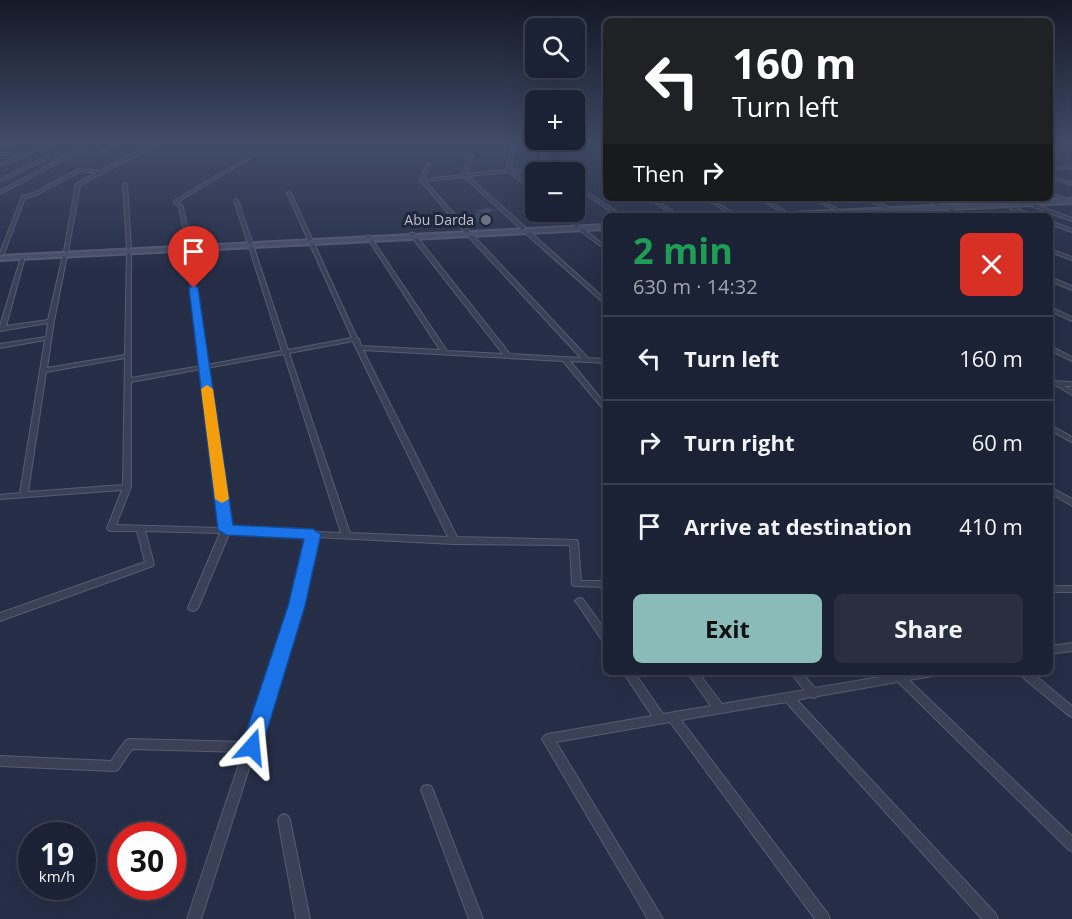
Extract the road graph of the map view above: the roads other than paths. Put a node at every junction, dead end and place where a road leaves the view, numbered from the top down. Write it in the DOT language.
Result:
graph roads {
  1 [pos="50,186"];
  2 [pos="77,186"];
  3 [pos="125,186"];
  4 [pos="202,186"];
  5 [pos="427,186"];
  6 [pos="476,186"];
  7 [pos="585,192"];
  8 [pos="289,193"];
  9 [pos="1053,195"];
  10 [pos="236,200"];
  11 [pos="655,201"];
  12 [pos="711,201"];
  13 [pos="765,201"];
  14 [pos="819,201"];
  15 [pos="872,201"];
  16 [pos="929,201"];
  17 [pos="1018,201"];
  18 [pos="988,202"];
  19 [pos="1072,202"];
  20 [pos="1024,203"];
  21 [pos="1035,206"];
  22 [pos="1012,208"];
  23 [pos="948,209"];
  24 [pos="892,210"];
  25 [pos="616,213"];
  26 [pos="673,213"];
  27 [pos="732,213"];
  28 [pos="786,213"];
  29 [pos="844,213"];
  30 [pos="858,213"];
  31 [pos="899,213"];
  32 [pos="958,213"];
  33 [pos="1026,213"];
  34 [pos="1072,220"];
  35 [pos="573,222"];
  36 [pos="1053,223"];
  37 [pos="603,226"];
  38 [pos="579,227"];
  39 [pos="525,230"];
  40 [pos="1072,231"];
  41 [pos="468,233"];
  42 [pos="413,236"];
  43 [pos="369,238"];
  44 [pos="312,240"];
  45 [pos="250,243"];
  46 [pos="189,246"];
  47 [pos="603,247"];
  48 [pos="129,250"];
  49 [pos="1053,251"];
  50 [pos="65,253"];
  51 [pos="1,255"];
  52 [pos="24,257"];
  53 [pos="1072,260"];
  54 [pos="1053,280"];
  55 [pos="1072,280"];
  56 [pos="1059,282"];
  57 [pos="1072,288"];
  58 [pos="603,300"];
  59 [pos="1053,310"];
  60 [pos="1072,319"];
  61 [pos="51,321"];
  62 [pos="1,329"];
  63 [pos="48,338"];
  64 [pos="356,339"];
  65 [pos="0,346"];
  66 [pos="359,348"];
  67 [pos="1053,350"];
  68 [pos="286,352"];
  69 [pos="445,353"];
  70 [pos="129,356"];
  71 [pos="508,356"];
  72 [pos="565,359"];
  73 [pos="1072,359"];
  74 [pos="586,360"];
  75 [pos="603,361"];
  76 [pos="204,368"];
  77 [pos="43,371"];
  78 [pos="128,381"];
  79 [pos="1053,383"];
  80 [pos="1072,384"];
  81 [pos="1072,393"];
  82 [pos="603,405"];
  83 [pos="1053,429"];
  84 [pos="1072,440"];
  85 [pos="127,487"];
  86 [pos="1053,491"];
  87 [pos="24,495"];
  88 [pos="0,497"];
  89 [pos="1072,504"];
  90 [pos="140,528"];
  91 [pos="226,530"];
  92 [pos="313,534"];
  93 [pos="346,535"];
  94 [pos="454,541"];
  95 [pos="603,584"];
  96 [pos="1053,589"];
  97 [pos="1072,589"];
  98 [pos="580,601"];
  99 [pos="193,608"];
  100 [pos="0,617"];
  101 [pos="603,635"];
  102 [pos="1072,647"];
  103 [pos="1053,650"];
  104 [pos="630,675"];
  105 [pos="694,675"];
  106 [pos="798,675"];
  107 [pos="1028,675"];
  108 [pos="906,676"];
  109 [pos="814,694"];
  110 [pos="789,698"];
  111 [pos="719,709"];
  112 [pos="1072,712"];
  113 [pos="667,719"];
  114 [pos="252,747"];
  115 [pos="0,761"];
  116 [pos="427,790"];
  117 [pos="284,820"];
  118 [pos="1072,845"];
  119 [pos="194,919"];
  120 [pos="303,919"];
  121 [pos="476,919"];
  122 [pos="656,919"];
  123 [pos="823,919"];
  124 [pos="991,919"];
  1 -- 51 [label="street"];
  2 -- 50 [label="street"];
  3 -- 48 [label="street"];
  4 -- 46 [label="street"];
  5 -- 41 [label="street"];
  6 -- 39 [label="street"];
  7 -- 25 [label="street"];
  8 -- 44 [label="street"];
  9 -- 19 [label="street"];
  10 -- 45 [label="street"];
  11 -- 26 [label="street"];
  12 -- 27 [label="street"];
  13 -- 28 [label="street"];
  14 -- 29 [label="street"];
  15 -- 24 [label="street"];
  16 -- 23 [label="street"];
  17 -- 20 [label="street"];
  18 -- 20 [label="street"];
  18 -- 23 [label="street"];
  19 -- 20 [label="street"];
  19 -- 21 [label="street"];
  21 -- 22 [label="street"];
  21 -- 34 [label="street"];
  22 -- 23 [label="street"];
  22 -- 33 [label="street"];
  23 -- 24 [label="street"];
  23 -- 31 [label="street"];
  23 -- 32 [label="street"];
  24 -- 30 [label="street"];
  35 -- 38 [label="street"];
  36 -- 40 [label="street"];
  37 -- 38 [label="street"];
  38 -- 39 [label="street"];
  38 -- 47 [label="street"];
  39 -- 41 [label="street"];
  39 -- 58 [label="street"];
  41 -- 42 [label="street"];
  41 -- 74 [label="street"];
  42 -- 43 [label="street"];
  42 -- 71 [label="street"];
  43 -- 44 [label="street"];
  43 -- 69 [label="street"];
  44 -- 45 [label="street"];
  44 -- 64 [label="street"];
  45 -- 46 [label="street"];
  45 -- 68 [label="street"];
  46 -- 48 [label="street"];
  46 -- 76 [label="street"];
  48 -- 50 [label="street"];
  48 -- 70 [label="street"];
  49 -- 53 [label="street"];
  50 -- 51 [label="street"];
  50 -- 52 [label="street"];
  50 -- 61 [label="street"];
  51 -- 52 [label="street"];
  52 -- 62 [label="street"];
  54 -- 56 [label="street"];
  55 -- 56 [label="street"];
  56 -- 57 [label="street"];
  59 -- 60 [label="street"];
  61 -- 62 [label="street"];
  61 -- 63 [label="street"];
  63 -- 65 [label="street"];
  63 -- 77 [label="street"];
  64 -- 66 [label="street"];
  64 -- 68 [label="street"];
  66 -- 69 [label="street"];
  66 -- 94 [label="street"];
  67 -- 73 [label="street"];
  68 -- 76 [label="street"];
  68 -- 93 [label="street"];
  69 -- 71 [label="street"];
  70 -- 77 [label="street"];
  70 -- 78 [label="street"];
  71 -- 72 [label="street"];
  72 -- 74 [label="street"];
  72 -- 82 [label="street"];
  74 -- 75 [label="street"];
  76 -- 78 [label="street"];
  76 -- 91 [label="street"];
  77 -- 87 [label="street"];
  78 -- 85 [label="street"];
  79 -- 80 [label="street"];
  79 -- 81 [label="street"];
  83 -- 84 [label="street"];
  85 -- 87 [label="street"];
  85 -- 90 [label="street"];
  86 -- 89 [label="street"];
  87 -- 88 [label="street"];
  90 -- 91 [label="street"];
  90 -- 100 [label="street"];
  91 -- 92 [label="street"];
  91 -- 99 [label="street"];
  92 -- 93 [label="street"];
  92 -- 114 [label="street"];
  93 -- 94 [label="street"];
  94 -- 95 [label="street"];
  96 -- 97 [label="street"];
  98 -- 101 [label="street"];
  102 -- 103 [label="street"];
  104 -- 113 [label="street"];
  105 -- 111 [label="street"];
  106 -- 109 [label="street"];
  107 -- 112 [label="street"];
  108 -- 109 [label="street"];
  108 -- 118 [label="street"];
  109 -- 110 [label="street"];
  110 -- 111 [label="street"];
  110 -- 124 [label="street"];
  111 -- 113 [label="street"];
  113 -- 122 [label="street"];
  113 -- 123 [label="street"];
  114 -- 115 [label="street"];
  114 -- 119 [label="street"];
  116 -- 121 [label="street"];
  117 -- 120 [label="street"];
}
